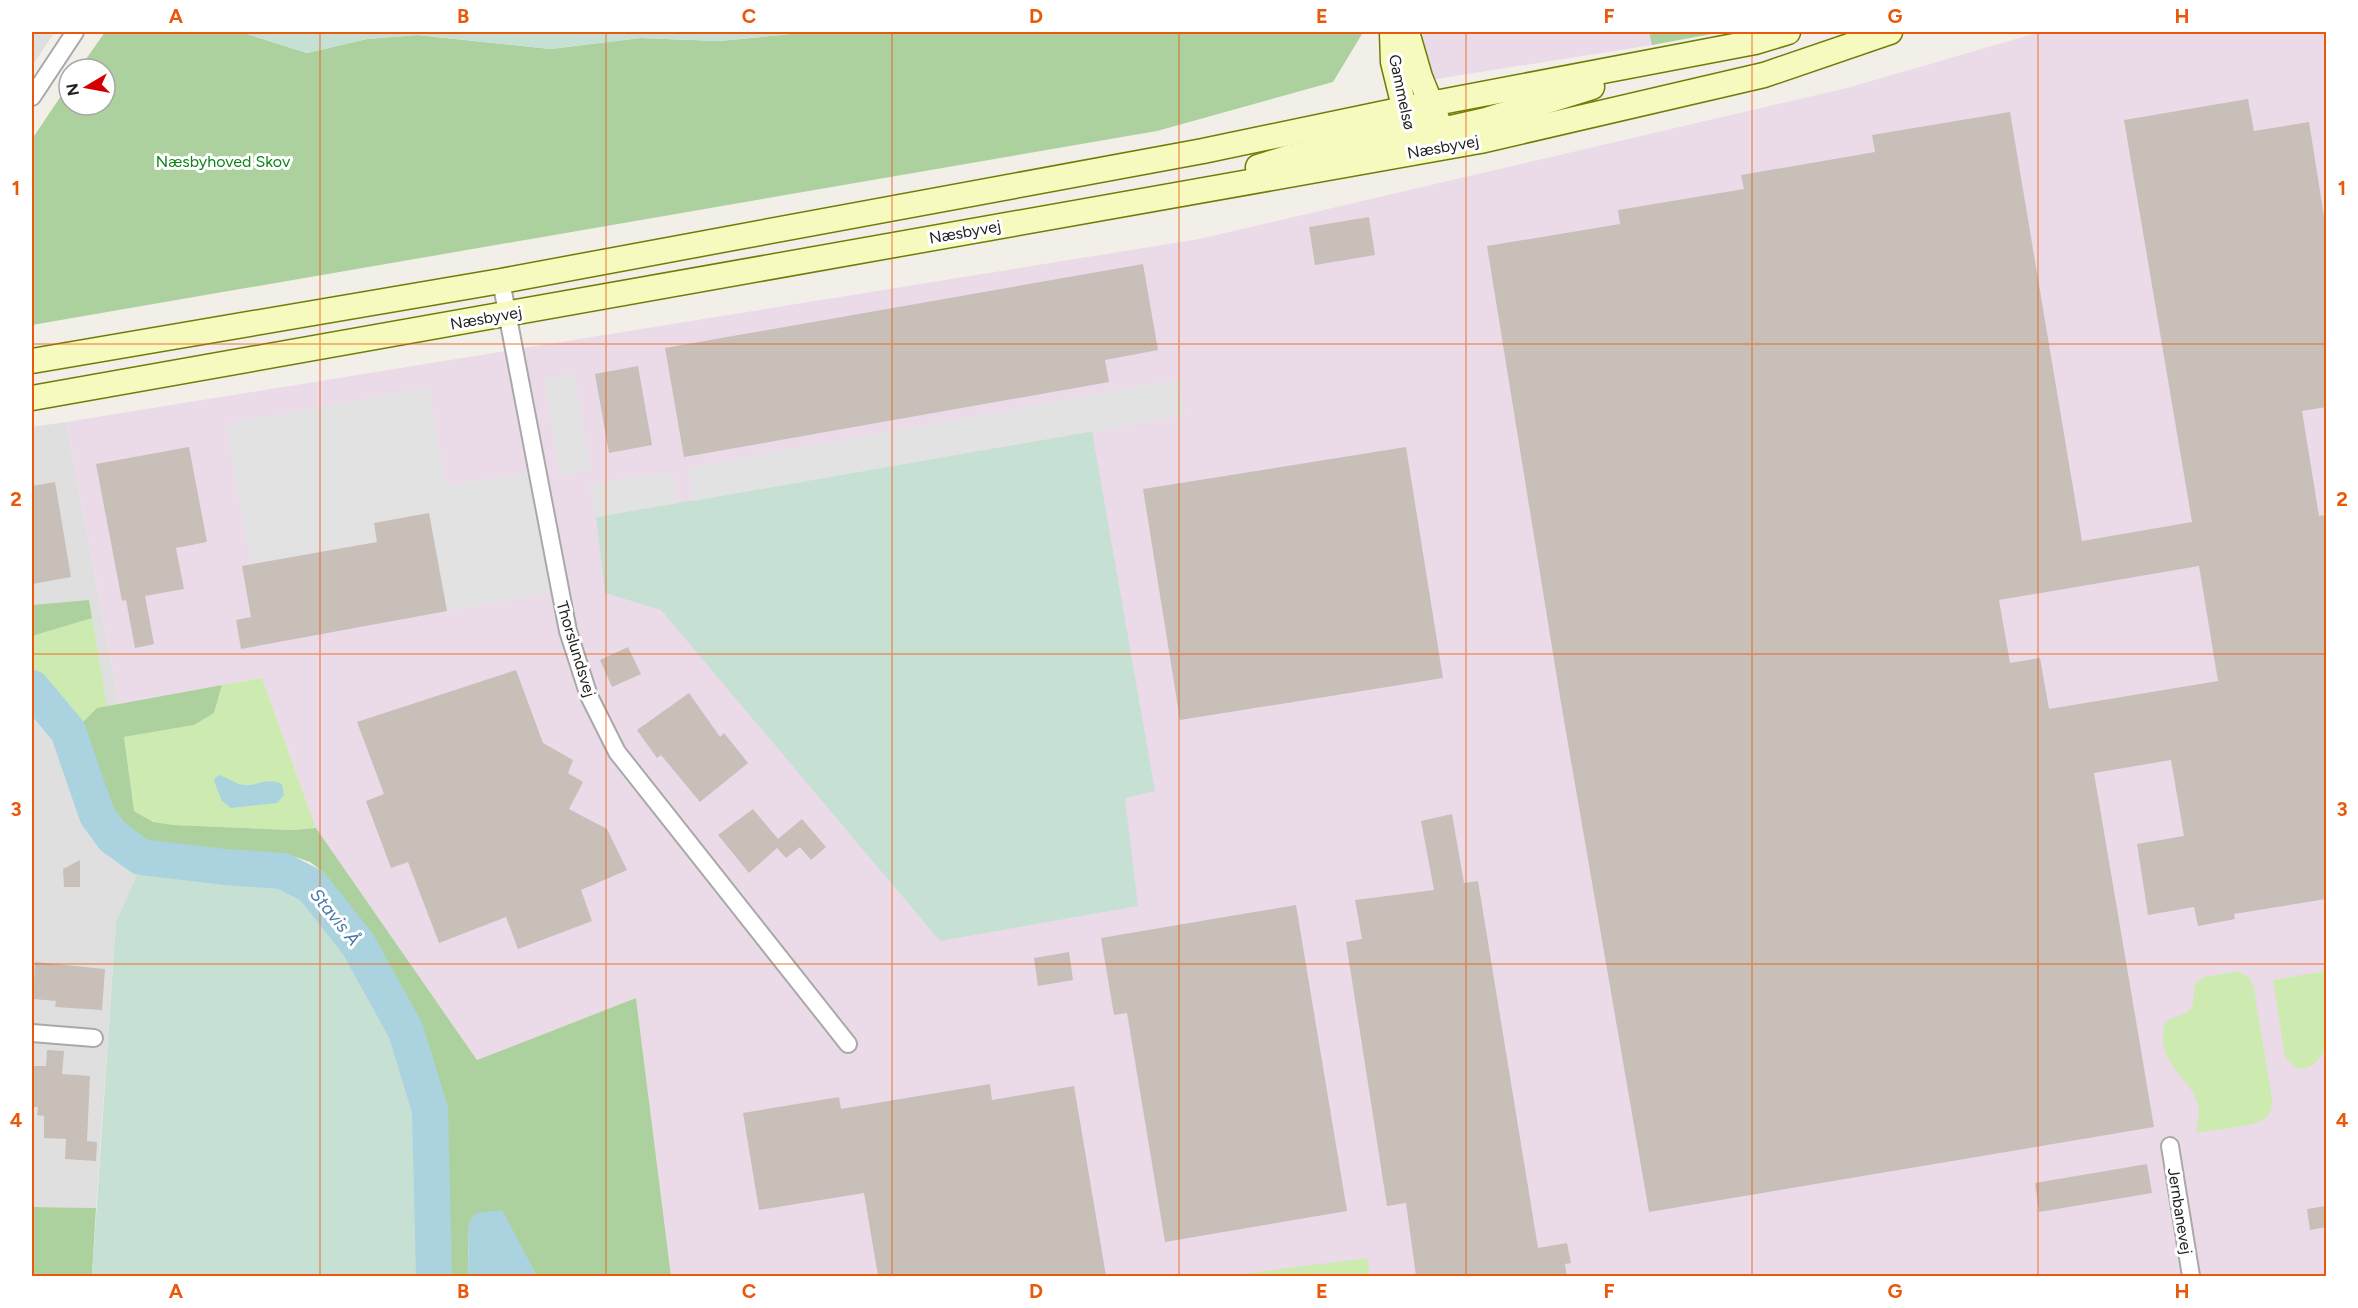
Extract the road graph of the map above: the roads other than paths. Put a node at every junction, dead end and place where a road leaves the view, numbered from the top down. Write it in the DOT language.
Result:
graph roads {
  1 [pos="75,32"];
  2 [pos="1392,32"];
  3 [pos="1407,32"];
  4 [pos="1788,32"];
  5 [pos="1890,32"];
  6 [pos="1631,67"];
  7 [pos="32,97"];
  8 [pos="1430,105"];
  9 [pos="1410,131"];
  10 [pos="1445,138"];
  11 [pos="501,281"];
  12 [pos="507,315"];
  13 [pos="32,361"];
  14 [pos="32,398"];
  15 [pos="32,1033"];
  16 [pos="94,1038"];
  17 [pos="848,1044"];
  18 [pos="2170,1146"];
  19 [pos="2191,1276"];
  1 -- 7 [label="street"];
  2 -- 9 [label="street, Gammelsø"];
  3 -- 8 [label="street, Gammelsø"];
  4 -- 6 [label="street, Næsbyvej"];
  5 -- 10 [label="street, Næsbyvej"];
  6 -- 8 [label="street, Næsbyvej"];
  6 -- 10 [label="street"];
  8 -- 9 [label="street, Næsbyvej"];
  8 -- 10 [label="street, Gammelsø"];
  9 -- 10 [label="street, Næsbyvej"];
  9 -- 11 [label="street, Næsbyvej"];
  9 -- 12 [label="street, Næsbyvej"];
  11 -- 12 [label="street, Thorslundsvej"];
  11 -- 13 [label="street, Næsbyvej"];
  12 -- 14 [label="street, Næsbyvej"];
  12 -- 17 [label="street, Thorslundsvej"];
  15 -- 16 [label="street"];
  18 -- 19 [label="street, Jernbanevej"];
}
